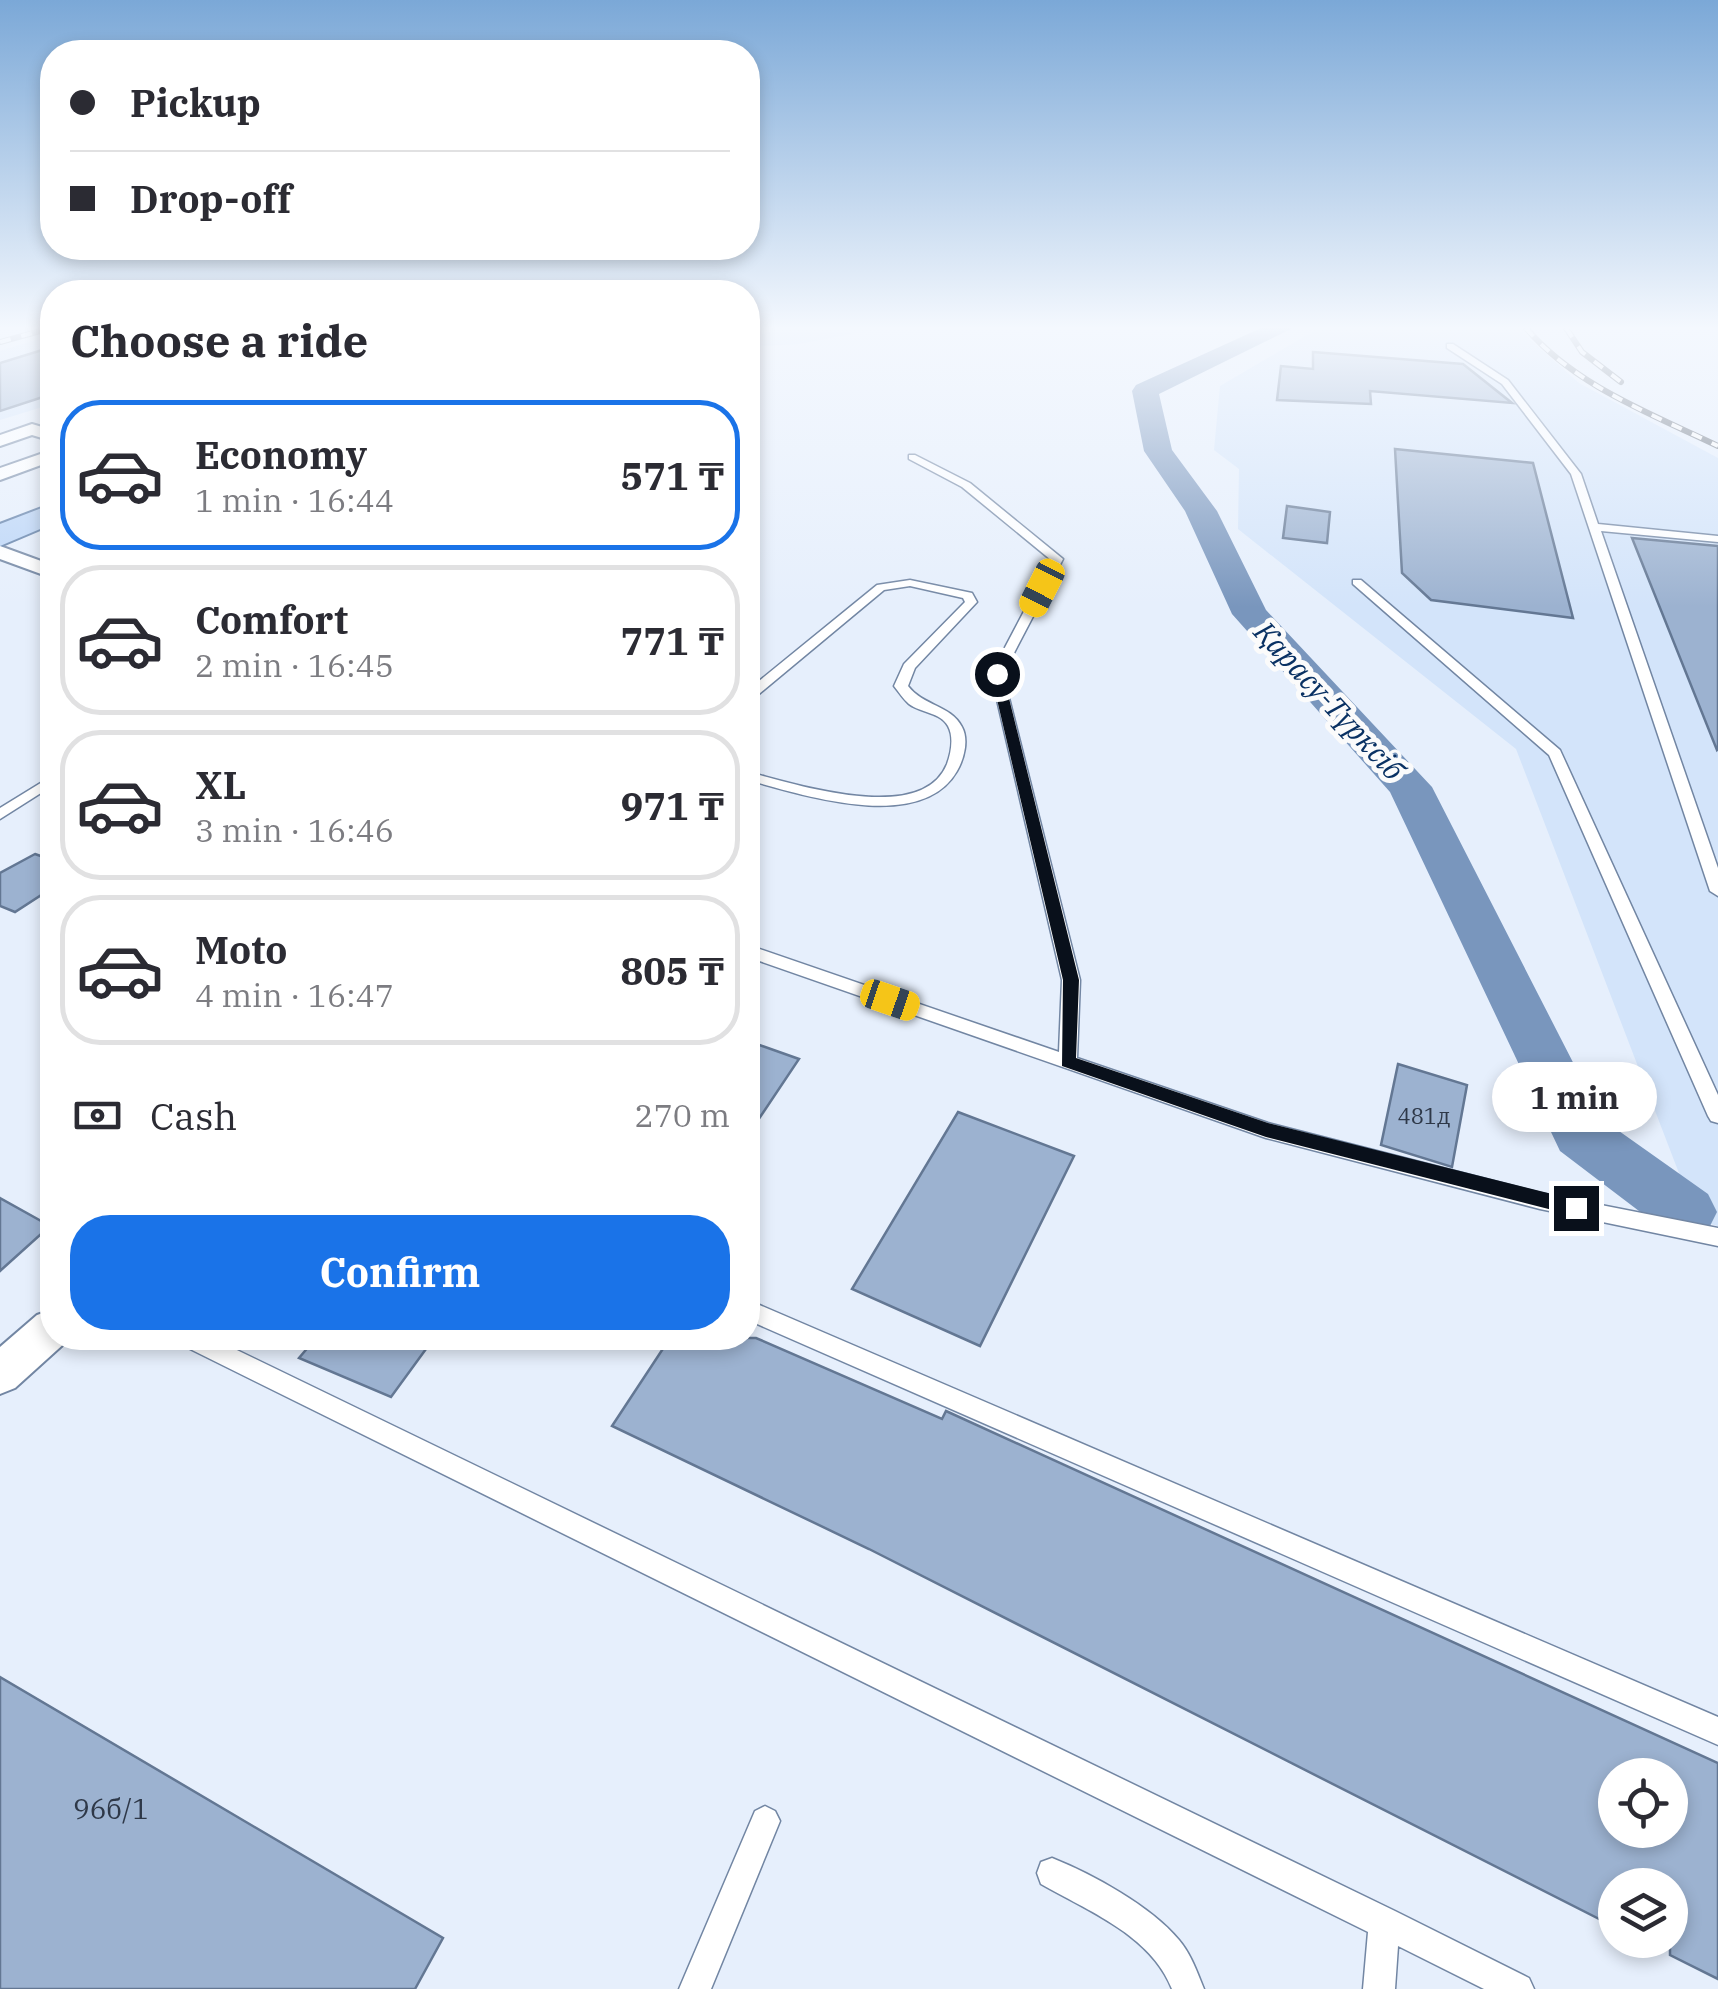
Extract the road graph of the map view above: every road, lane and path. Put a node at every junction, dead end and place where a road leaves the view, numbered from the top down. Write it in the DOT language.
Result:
graph roads {
  1 [pos="1535,421"];
  2 [pos="40,432"];
  3 [pos="0,440"];
  4 [pos="912,457"];
  5 [pos="40,459"];
  6 [pos="0,474"];
  7 [pos="40,518"];
  8 [pos="1594,527"];
  9 [pos="0,536"];
  10 [pos="1718,539"];
  11 [pos="0,552"];
  12 [pos="40,567"];
  13 [pos="1357,582"];
  14 [pos="760,686"];
  15 [pos="760,779"];
  16 [pos="40,788"];
  17 [pos="0,815"];
  18 [pos="1718,891"];
  19 [pos="760,955"];
  20 [pos="1068,1061"];
  21 [pos="1718,1116"];
  22 [pos="1718,1237"];
  23 [pos="760,1315"];
  24 [pos="40,1339"];
  25 [pos="215,1350"];
  26 [pos="0,1374"];
  27 [pos="1718,1731"];
  28 [pos="766,1821"];
  29 [pos="1052,1873"];
  30 [pos="1384,1922"];
  31 [pos="696,1989"];
  32 [pos="1188,1989"];
  33 [pos="1379,1989"];
  34 [pos="1518,1989"];
  1 -- 8 [label="lane"];
  2 -- 3 [label="street"];
  4 -- 20 [label="lane"];
  5 -- 6 [label="street"];
  7 -- 9 [label="main road"];
  8 -- 10 [label="lane"];
  8 -- 18 [label="lane"];
  11 -- 12 [label="street"];
  13 -- 21 [label="lane"];
  14 -- 15 [label="lane"];
  16 -- 17 [label="lane"];
  19 -- 20 [label="lane"];
  20 -- 22 [label="lane"];
  23 -- 27 [label="lane"];
  24 -- 26 [label="street"];
  25 -- 30 [label="lane"];
  28 -- 31 [label="lane"];
  29 -- 32 [label="lane"];
  30 -- 33 [label="lane"];
  30 -- 34 [label="lane"];
}
